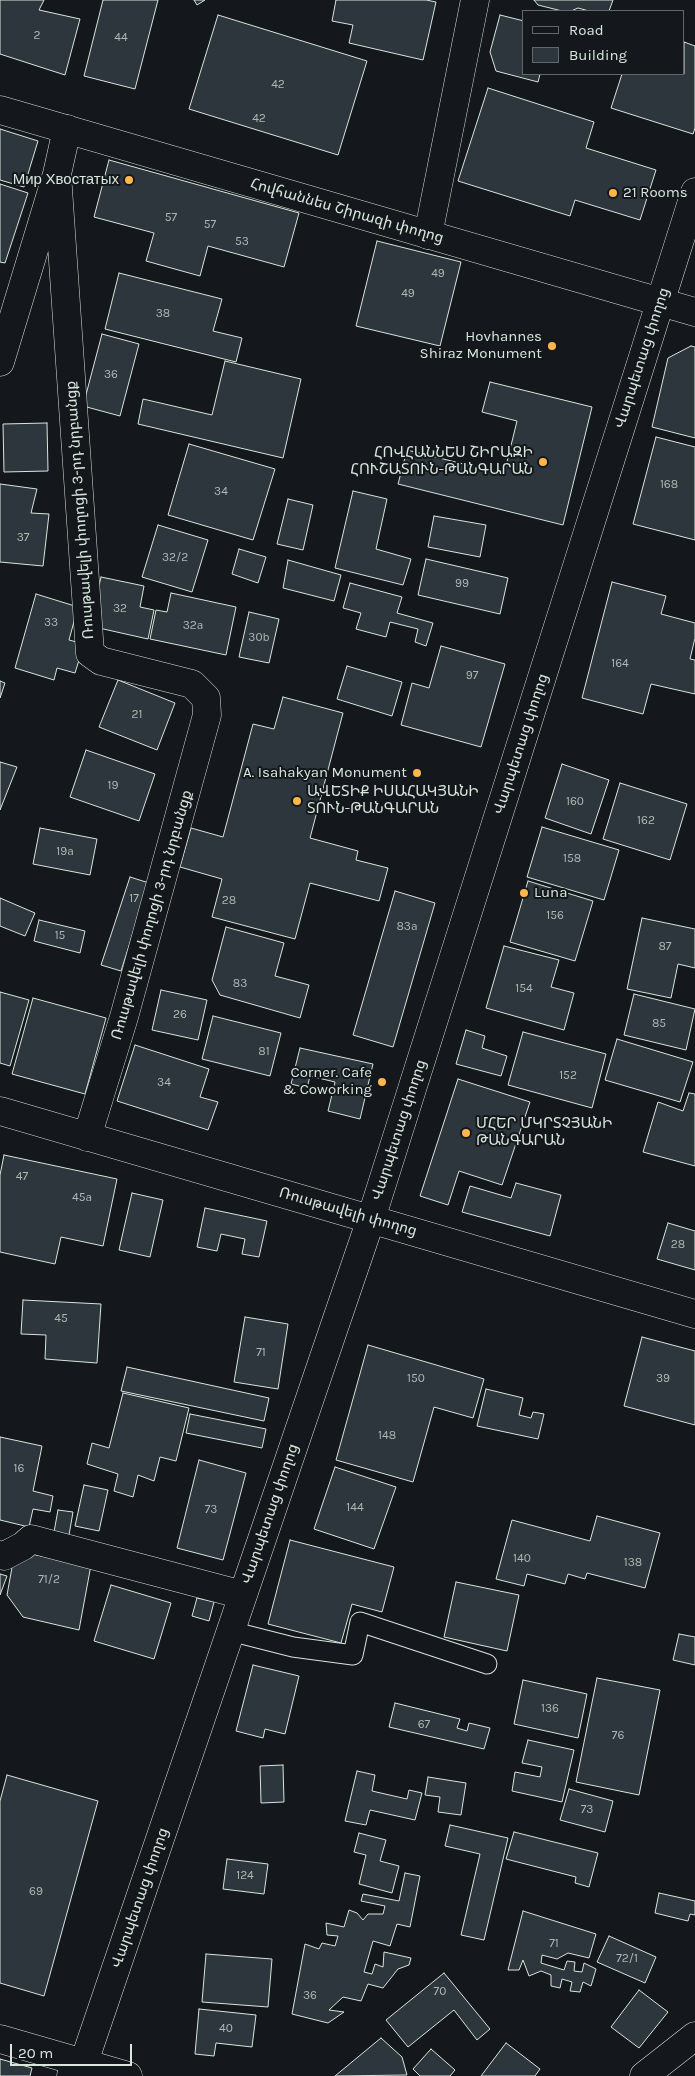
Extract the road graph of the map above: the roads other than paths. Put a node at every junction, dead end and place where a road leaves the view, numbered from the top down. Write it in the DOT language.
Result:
graph roads {
  1 [pos="475,0"];
  2 [pos="0,110"];
  3 [pos="67,129"];
  4 [pos="57,174"];
  5 [pos="695,192"];
  6 [pos="428,235"];
  7 [pos="660,302"];
  8 [pos="695,312"];
  9 [pos="0,362"];
  10 [pos="0,1111"];
  11 [pos="88,1137"];
  12 [pos="371,1219"];
  13 [pos="695,1314"];
  14 [pos="0,1555"];
  15 [pos="243,1595"];
  16 [pos="230,1631"];
  17 [pos="487,1664"];
  18 [pos="695,2036"];
  19 [pos="0,2040"];
  20 [pos="77,2069"];
  21 [pos="128,2076"];
  22 [pos="644,2076"];
  1 -- 6 [label="street"];
  2 -- 3 [label="street, Հովհաննես Շիրազի փողոց"];
  3 -- 4 [label="street"];
  3 -- 6 [label="street, Հովհաննես Շիրազի փողոց"];
  4 -- 9 [label="street"];
  4 -- 11 [label="street, Ռուսթավելի փողոցի 3-րդ նրբանցք"];
  5 -- 7 [label="street, Վարպետաց փողոց"];
  6 -- 7 [label="street, Հովհաննես Շիրազի փողոց"];
  7 -- 8 [label="street, Հովհաննես Շիրազի փողոց"];
  7 -- 12 [label="street, Վարպետաց փողոց"];
  10 -- 11 [label="street, Ռուսթավելի փողոց"];
  11 -- 12 [label="street, Ռուսթավելի փողոց"];
  12 -- 13 [label="street, Ռուսթավելի փողոց"];
  12 -- 15 [label="street, Վարպետաց փողոց"];
  14 -- 15 [label="street"];
  15 -- 16 [label="street, Վարպետաց փողոց"];
  16 -- 17 [label="lane"];
  16 -- 20 [label="street, Վարպետաց փողոց"];
  18 -- 22 [label="street"];
  19 -- 20 [label="street"];
  20 -- 21 [label="street"];
}
